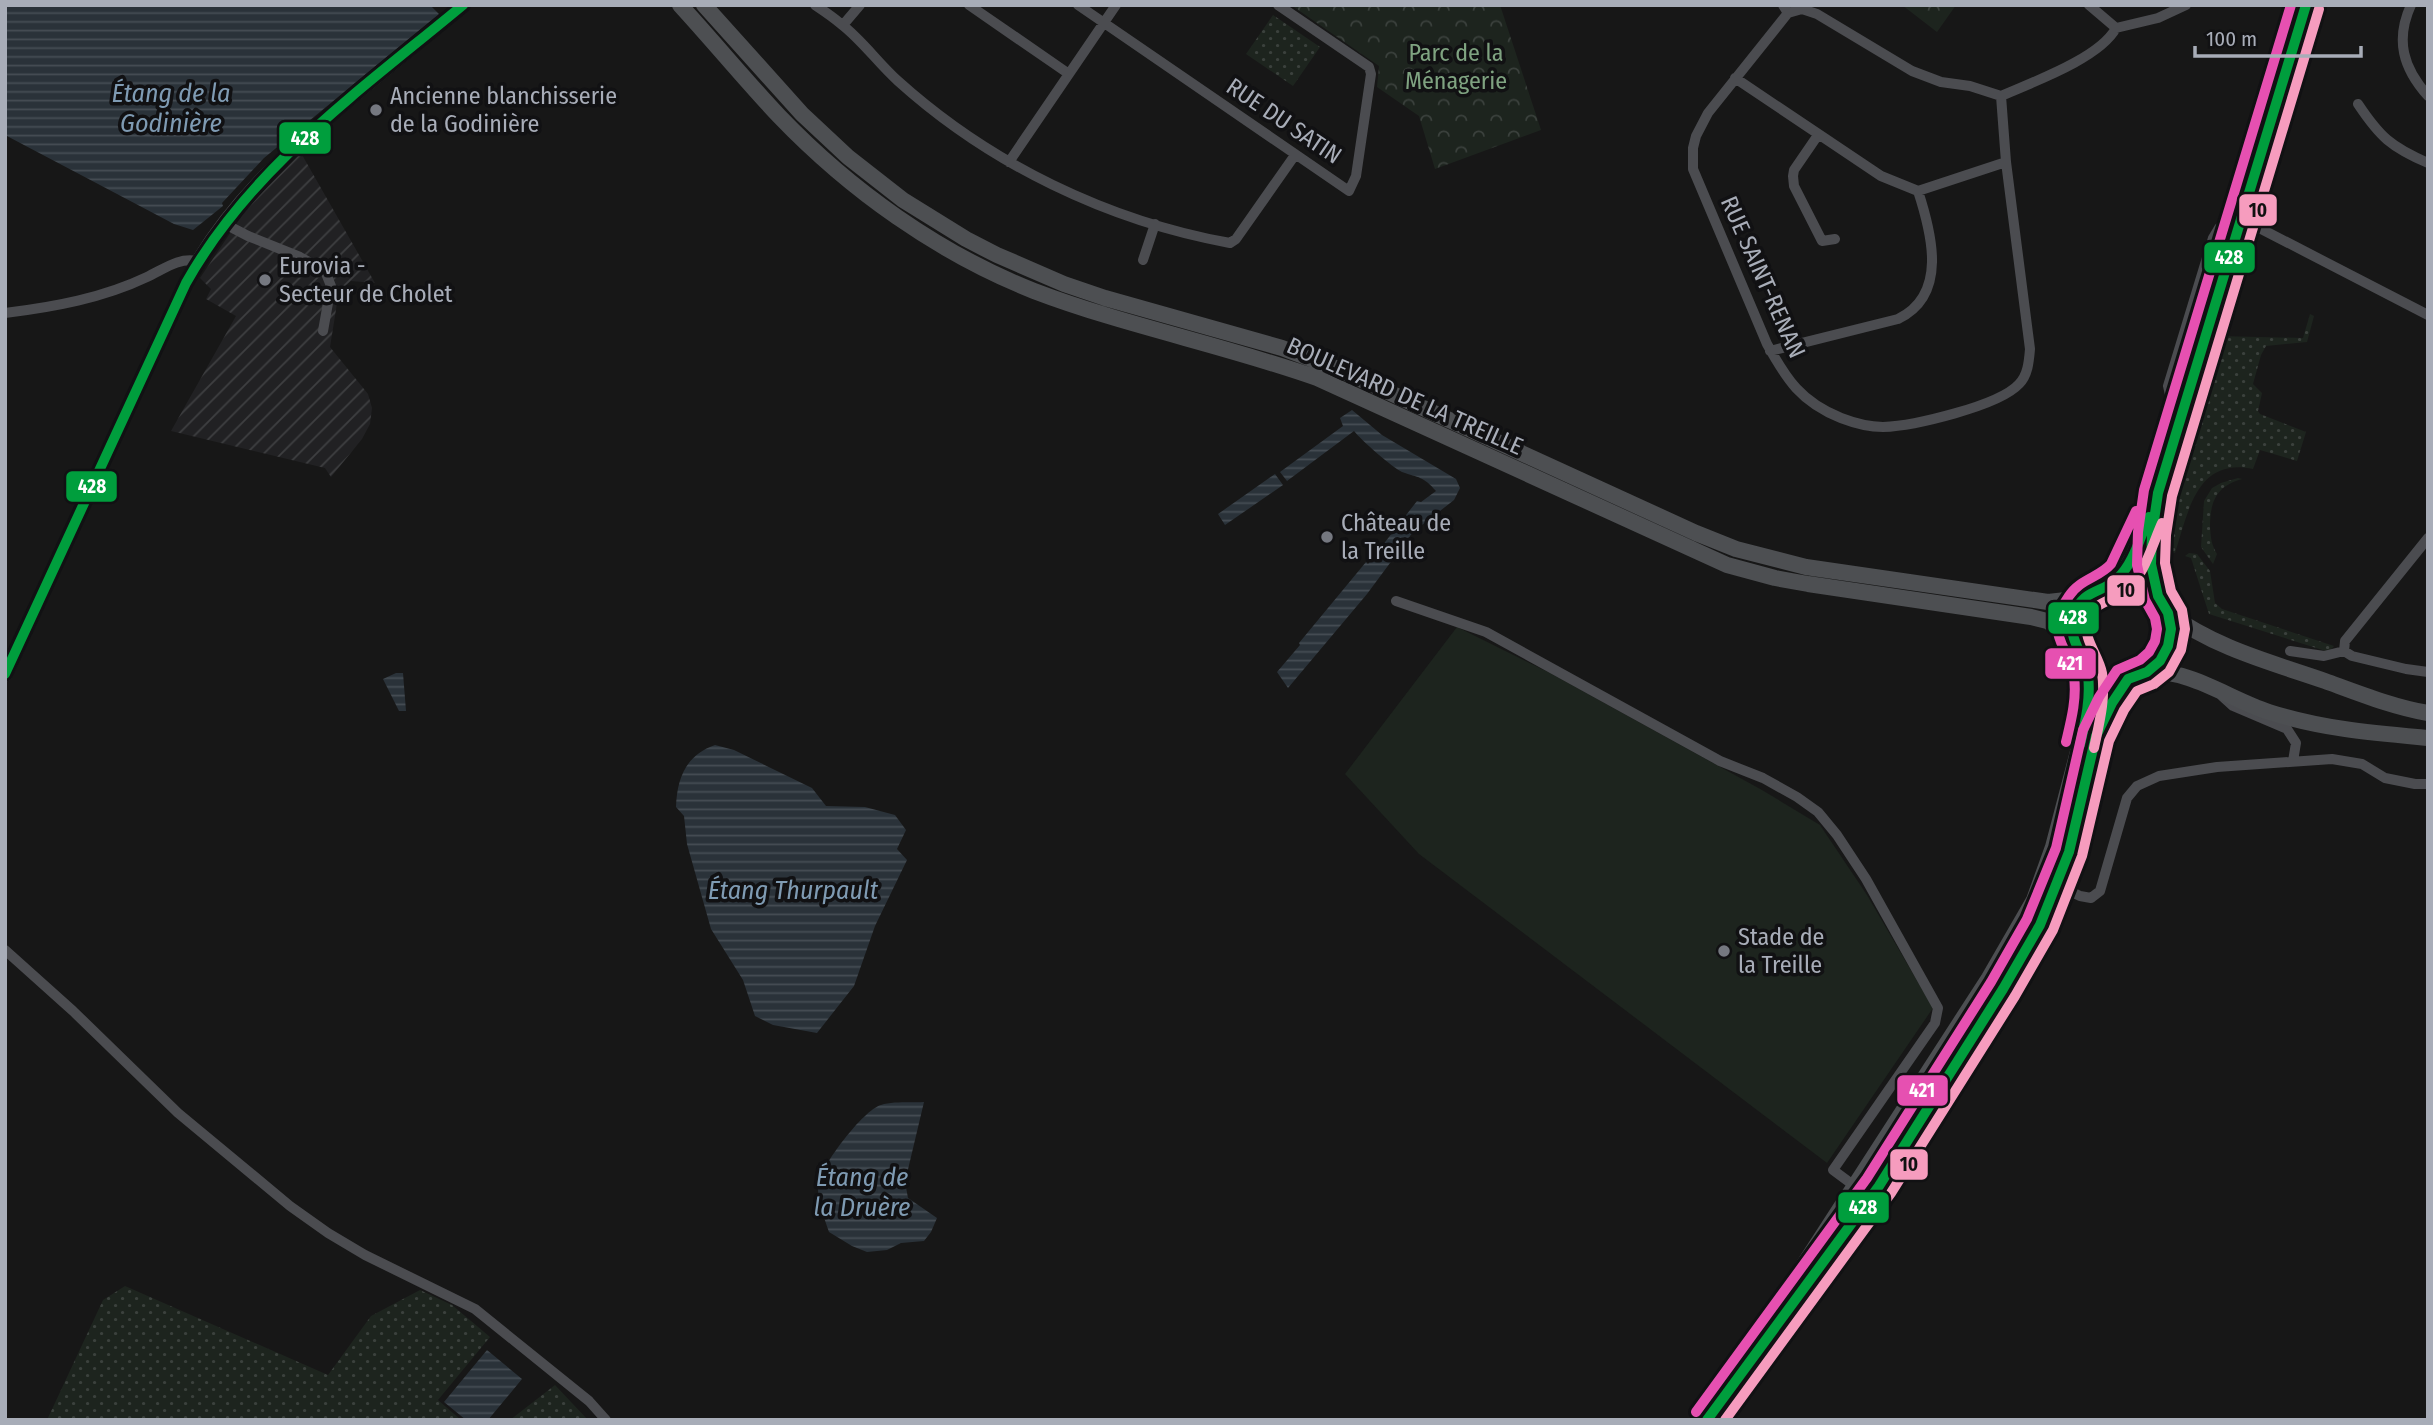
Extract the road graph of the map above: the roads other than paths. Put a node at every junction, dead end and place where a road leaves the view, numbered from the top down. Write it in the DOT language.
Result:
graph roads {
  1 [pos="463,5"];
  2 [pos="680,5"];
  3 [pos="704,5"];
  4 [pos="815,5"];
  5 [pos="860,5"];
  6 [pos="969,5"];
  7 [pos="1078,5"];
  8 [pos="1116,5"];
  9 [pos="1278,5"];
  10 [pos="2089,5"];
  11 [pos="2186,5"];
  12 [pos="2306,5"];
  13 [pos="2411,5"];
  14 [pos="1786,9"];
  15 [pos="1104,23"];
  16 [pos="843,25"];
  17 [pos="2116,28"];
  18 [pos="1069,74"];
  19 [pos="1735,78"];
  20 [pos="2001,96"];
  21 [pos="2428,96"];
  22 [pos="2358,104"];
  23 [pos="1818,135"];
  24 [pos="1295,155"];
  25 [pos="1009,162"];
  26 [pos="2006,162"];
  27 [pos="2428,163"];
  28 [pos="1918,191"];
  29 [pos="2241,218"];
  30 [pos="223,223"];
  31 [pos="1155,224"];
  32 [pos="1835,239"];
  33 [pos="1143,260"];
  34 [pos="197,261"];
  35 [pos="5,313"];
  36 [pos="2428,315"];
  37 [pos="323,331"];
  38 [pos="1770,351"];
  39 [pos="2184,408"];
  40 [pos="2158,493"];
  41 [pos="2428,538"];
  42 [pos="2116,581"];
  43 [pos="2158,596"];
  44 [pos="2084,598"];
  45 [pos="1396,601"];
  46 [pos="2168,612"];
  47 [pos="2072,636"];
  48 [pos="2290,651"];
  49 [pos="2344,652"];
  50 [pos="2085,664"];
  51 [pos="2147,672"];
  52 [pos="2428,672"];
  53 [pos="5,675"];
  54 [pos="2128,679"];
  55 [pos="2216,691"];
  56 [pos="2428,713"];
  57 [pos="2428,738"];
  58 [pos="2293,761"];
  59 [pos="2428,784"];
  60 [pos="2057,885"];
  61 [pos="5,950"];
  62 [pos="1854,1186"];
  63 [pos="1879,1186"];
  64 [pos="606,1420"];
  65 [pos="1706,1420"];
  1 -- 30 [label="main road"];
  2 -- 47 [label="main road, BOULEVARD DE LA TREILLE"];
  3 -- 44 [label="main road, BOULEVARD DE LA TREILLE"];
  4 -- 16 [label="street"];
  5 -- 16 [label="street"];
  6 -- 18 [label="street"];
  7 -- 15 [label="street, RUE DU SATIN"];
  8 -- 15 [label="street"];
  9 -- 24 [label="street, RUE DU SATIN"];
  10 -- 17 [label="street"];
  11 -- 17 [label="street"];
  12 -- 29 [label="main road"];
  13 -- 21 [label="street"];
  14 -- 19 [label="street, RUE SAINT-RENAN"];
  14 -- 20 [label="street"];
  15 -- 18 [label="street"];
  15 -- 24 [label="street, RUE DU SATIN"];
  16 -- 25 [label="street"];
  17 -- 20 [label="street"];
  18 -- 25 [label="street"];
  19 -- 23 [label="street"];
  19 -- 38 [label="street, RUE SAINT-RENAN"];
  20 -- 26 [label="street, RUE SAINT-RENAN"];
  22 -- 27 [label="street"];
  23 -- 28 [label="street"];
  23 -- 32 [label="street"];
  24 -- 31 [label="street"];
  25 -- 31 [label="street"];
  26 -- 28 [label="street"];
  26 -- 38 [label="street, RUE SAINT-RENAN"];
  28 -- 38 [label="street"];
  29 -- 36 [label="street"];
  29 -- 39 [label="main road"];
  29 -- 39 [label="street"];
  30 -- 34 [label="main road"];
  30 -- 37 [label="street"];
  31 -- 33 [label="street"];
  34 -- 35 [label="street"];
  34 -- 53 [label="main road"];
  39 -- 40 [label="main road"];
  40 -- 42 [label="main road"];
  40 -- 43 [label="main road"];
  41 -- 49 [label="street"];
  42 -- 43 [label="main road"];
  42 -- 44 [label="main road"];
  43 -- 46 [label="main road"];
  44 -- 47 [label="main road"];
  45 -- 62 [label="street"];
  46 -- 51 [label="main road"];
  46 -- 56 [label="main road"];
  47 -- 50 [label="main road"];
  48 -- 49 [label="street"];
  49 -- 52 [label="street"];
  50 -- 54 [label="main road"];
  50 -- 62 [label="main road"];
  51 -- 54 [label="main road"];
  51 -- 55 [label="main road"];
  54 -- 60 [label="main road"];
  55 -- 57 [label="main road"];
  55 -- 58 [label="street"];
  58 -- 59 [label="street"];
  58 -- 60 [label="street"];
  60 -- 63 [label="main road"];
  61 -- 64 [label="street"];
  62 -- 63 [label="street"];
  62 -- 65 [label="main road"];
  63 -- 65 [label="main road"];
}
